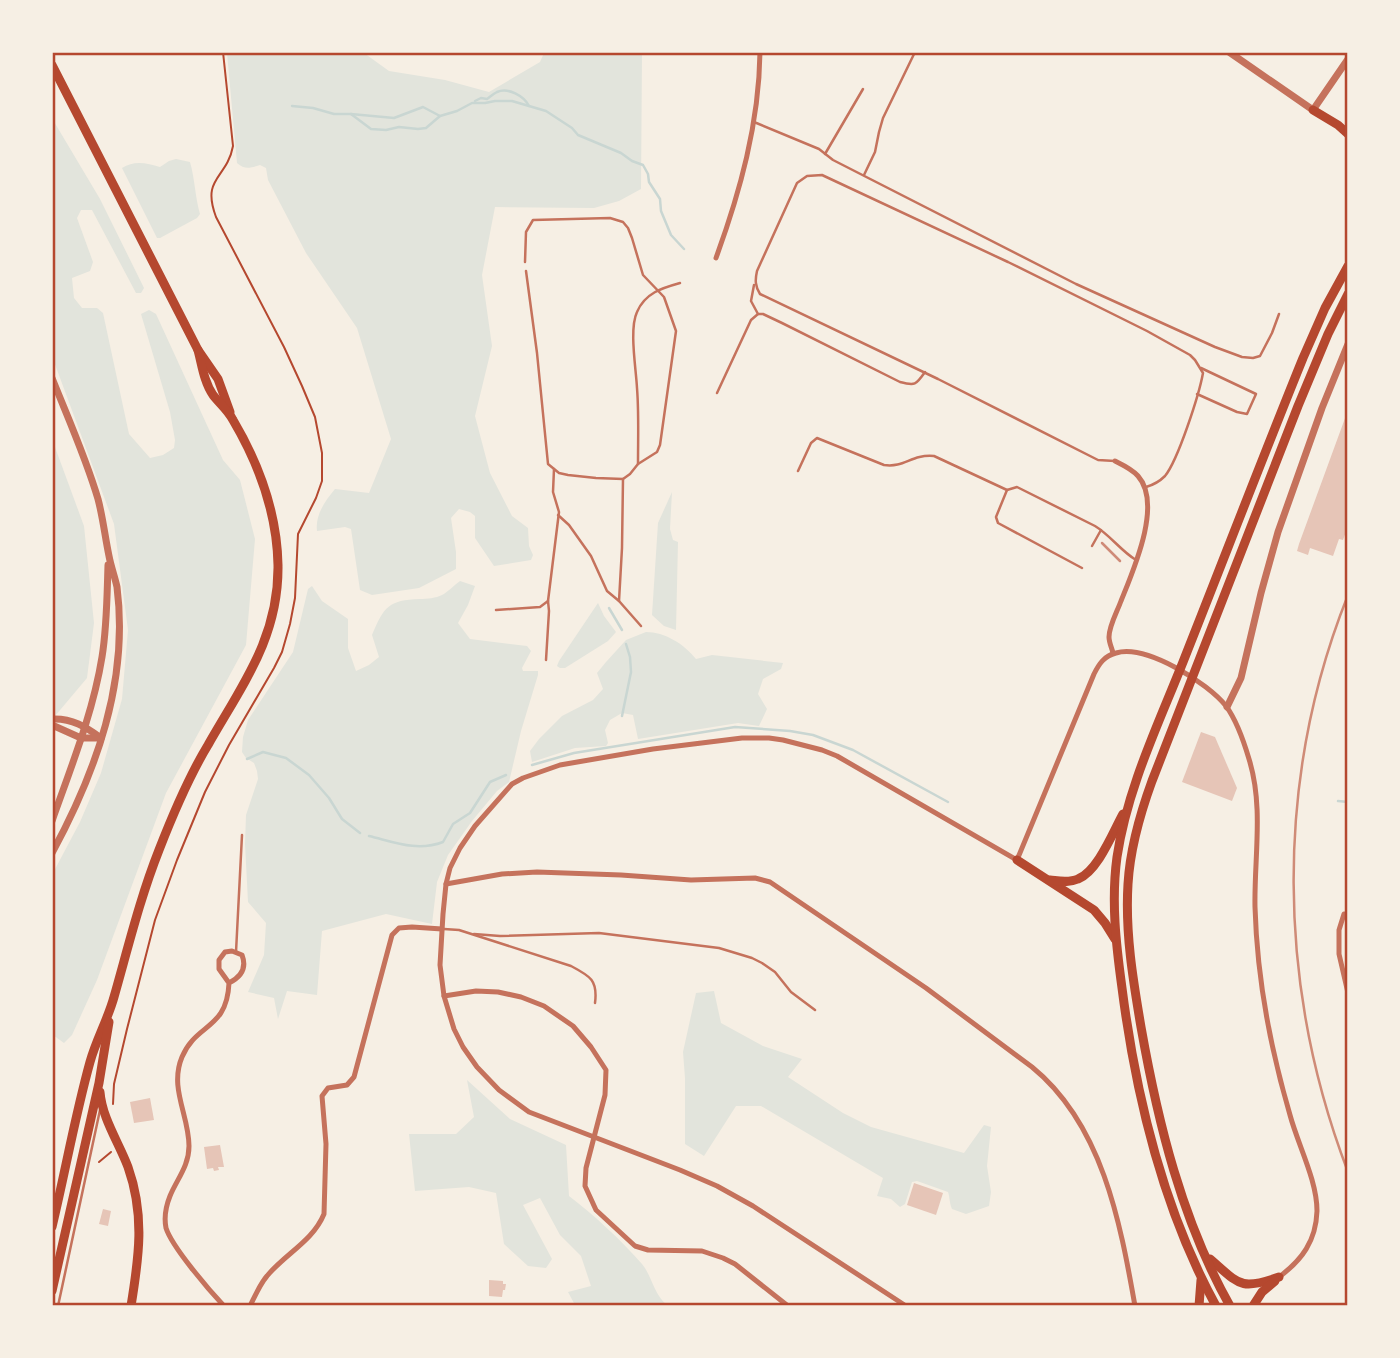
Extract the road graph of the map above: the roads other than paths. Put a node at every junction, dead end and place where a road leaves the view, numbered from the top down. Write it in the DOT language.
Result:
graph roads {
  1 [pos="760,52"];
  2 [pos="915,52"];
  3 [pos="1229,52"];
  4 [pos="1348,59"];
  5 [pos="52,65"];
  6 [pos="863,89"];
  7 [pos="1313,110"];
  8 [pos="754,122"];
  9 [pos="1343,126"];
  10 [pos="1348,134"];
  11 [pos="825,154"];
  12 [pos="864,175"];
  13 [pos="716,258"];
  14 [pos="525,262"];
  15 [pos="1348,266"];
  16 [pos="526,271"];
  17 [pos="755,282"];
  18 [pos="680,283"];
  19 [pos="657,289"];
  20 [pos="1348,294"];
  21 [pos="758,314"];
  22 [pos="1279,314"];
  23 [pos="1348,344"];
  24 [pos="1201,368"];
  25 [pos="925,372"];
  26 [pos="52,378"];
  27 [pos="717,393"];
  28 [pos="1197,394"];
  29 [pos="1115,461"];
  30 [pos="638,464"];
  31 [pos="554,469"];
  32 [pos="798,471"];
  33 [pos="623,479"];
  34 [pos="1145,488"];
  35 [pos="1007,490"];
  36 [pos="558,515"];
  37 [pos="1101,530"];
  38 [pos="1092,546"];
  39 [pos="108,554"];
  40 [pos="1136,561"];
  41 [pos="1083,568"];
  42 [pos="548,601"];
  43 [pos="619,601"];
  44 [pos="496,610"];
  45 [pos="641,626"];
  46 [pos="1113,653"];
  47 [pos="546,660"];
  48 [pos="1227,707"];
  49 [pos="52,719"];
  50 [pos="52,725"];
  51 [pos="84,726"];
  52 [pos="81,738"];
  53 [pos="101,738"];
  54 [pos="1130,802"];
  55 [pos="52,821"];
  56 [pos="242,835"];
  57 [pos="52,853"];
  58 [pos="1017,860"];
  59 [pos="1049,880"];
  60 [pos="446,884"];
  61 [pos="1344,914"];
  62 [pos="442,929"];
  63 [pos="474,934"];
  64 [pos="1116,941"];
  65 [pos="236,952"];
  66 [pos="229,982"];
  67 [pos="1348,993"];
  68 [pos="444,996"];
  69 [pos="113,1001"];
  70 [pos="595,1003"];
  71 [pos="815,1010"];
  72 [pos="99,1083"];
  73 [pos="101,1103"];
  74 [pos="595,1138"];
  75 [pos="55,1206"];
  76 [pos="52,1227"];
  77 [pos="1205,1256"];
  78 [pos="1279,1277"];
  79 [pos="1202,1279"];
  80 [pos="52,1291"];
  81 [pos="58,1306"];
  82 [pos="131,1306"];
  83 [pos="223,1306"];
  84 [pos="250,1306"];
  85 [pos="788,1306"];
  86 [pos="906,1306"];
  87 [pos="1135,1306"];
  88 [pos="1199,1306"];
  89 [pos="1216,1306"];
  90 [pos="1230,1306"];
  91 [pos="1253,1306"];
  1 -- 8 [label="street"];
  2 -- 12 [label="lane"];
  3 -- 7 [label="street"];
  4 -- 7 [label="street"];
  5 -- 69 [label="highway"];
  6 -- 11 [label="lane"];
  7 -- 9 [label="highway"];
  8 -- 11 [label="lane"];
  8 -- 13 [label="street"];
  9 -- 10 [label="highway"];
  11 -- 12 [label="lane"];
  12 -- 22 [label="lane"];
  14 -- 19 [label="lane"];
  15 -- 54 [label="highway"];
  16 -- 31 [label="lane"];
  17 -- 21 [label="lane"];
  17 -- 24 [label="lane"];
  17 -- 25 [label="lane"];
  18 -- 19 [label="lane"];
  19 -- 30 [label="lane"];
  19 -- 30 [label="lane"];
  20 -- 77 [label="highway"];
  21 -- 25 [label="lane"];
  21 -- 27 [label="lane"];
  23 -- 48 [label="street"];
  24 -- 28 [label="lane"];
  24 -- 28 [label="lane"];
  25 -- 29 [label="lane"];
  26 -- 39 [label="street"];
  28 -- 34 [label="lane"];
  29 -- 34 [label="street"];
  30 -- 33 [label="lane"];
  31 -- 33 [label="lane"];
  31 -- 36 [label="lane"];
  32 -- 35 [label="lane"];
  33 -- 43 [label="lane"];
  34 -- 40 [label="street"];
  35 -- 37 [label="lane"];
  35 -- 41 [label="lane"];
  36 -- 42 [label="lane"];
  36 -- 43 [label="lane"];
  37 -- 38 [label="lane"];
  37 -- 40 [label="lane"];
  39 -- 51 [label="street"];
  39 -- 53 [label="street"];
  40 -- 46 [label="street"];
  42 -- 44 [label="lane"];
  42 -- 47 [label="lane"];
  43 -- 45 [label="lane"];
  46 -- 48 [label="street"];
  46 -- 58 [label="street"];
  48 -- 78 [label="street"];
  49 -- 51 [label="street"];
  50 -- 52 [label="street"];
  51 -- 52 [label="street"];
  51 -- 53 [label="street"];
  52 -- 53 [label="street"];
  52 -- 55 [label="street"];
  53 -- 57 [label="street"];
  54 -- 59 [label="highway"];
  54 -- 64 [label="highway"];
  56 -- 65 [label="lane"];
  58 -- 59 [label="highway"];
  58 -- 60 [label="street"];
  59 -- 64 [label="highway"];
  60 -- 62 [label="street"];
  60 -- 87 [label="street"];
  61 -- 67 [label="street"];
  62 -- 63 [label="lane"];
  62 -- 68 [label="street"];
  62 -- 84 [label="street"];
  63 -- 70 [label="lane"];
  63 -- 71 [label="lane"];
  64 -- 79 [label="highway"];
  65 -- 66 [label="street"];
  65 -- 66 [label="street"];
  66 -- 83 [label="street"];
  68 -- 74 [label="street"];
  68 -- 74 [label="street"];
  69 -- 72 [label="highway"];
  69 -- 75 [label="highway"];
  72 -- 73 [label="highway"];
  72 -- 80 [label="highway"];
  73 -- 81 [label="lane"];
  73 -- 82 [label="highway"];
  74 -- 85 [label="street"];
  74 -- 86 [label="street"];
  75 -- 76 [label="highway"];
  77 -- 78 [label="highway"];
  77 -- 90 [label="highway"];
  78 -- 91 [label="highway"];
  79 -- 88 [label="highway"];
  79 -- 89 [label="highway"];
}
